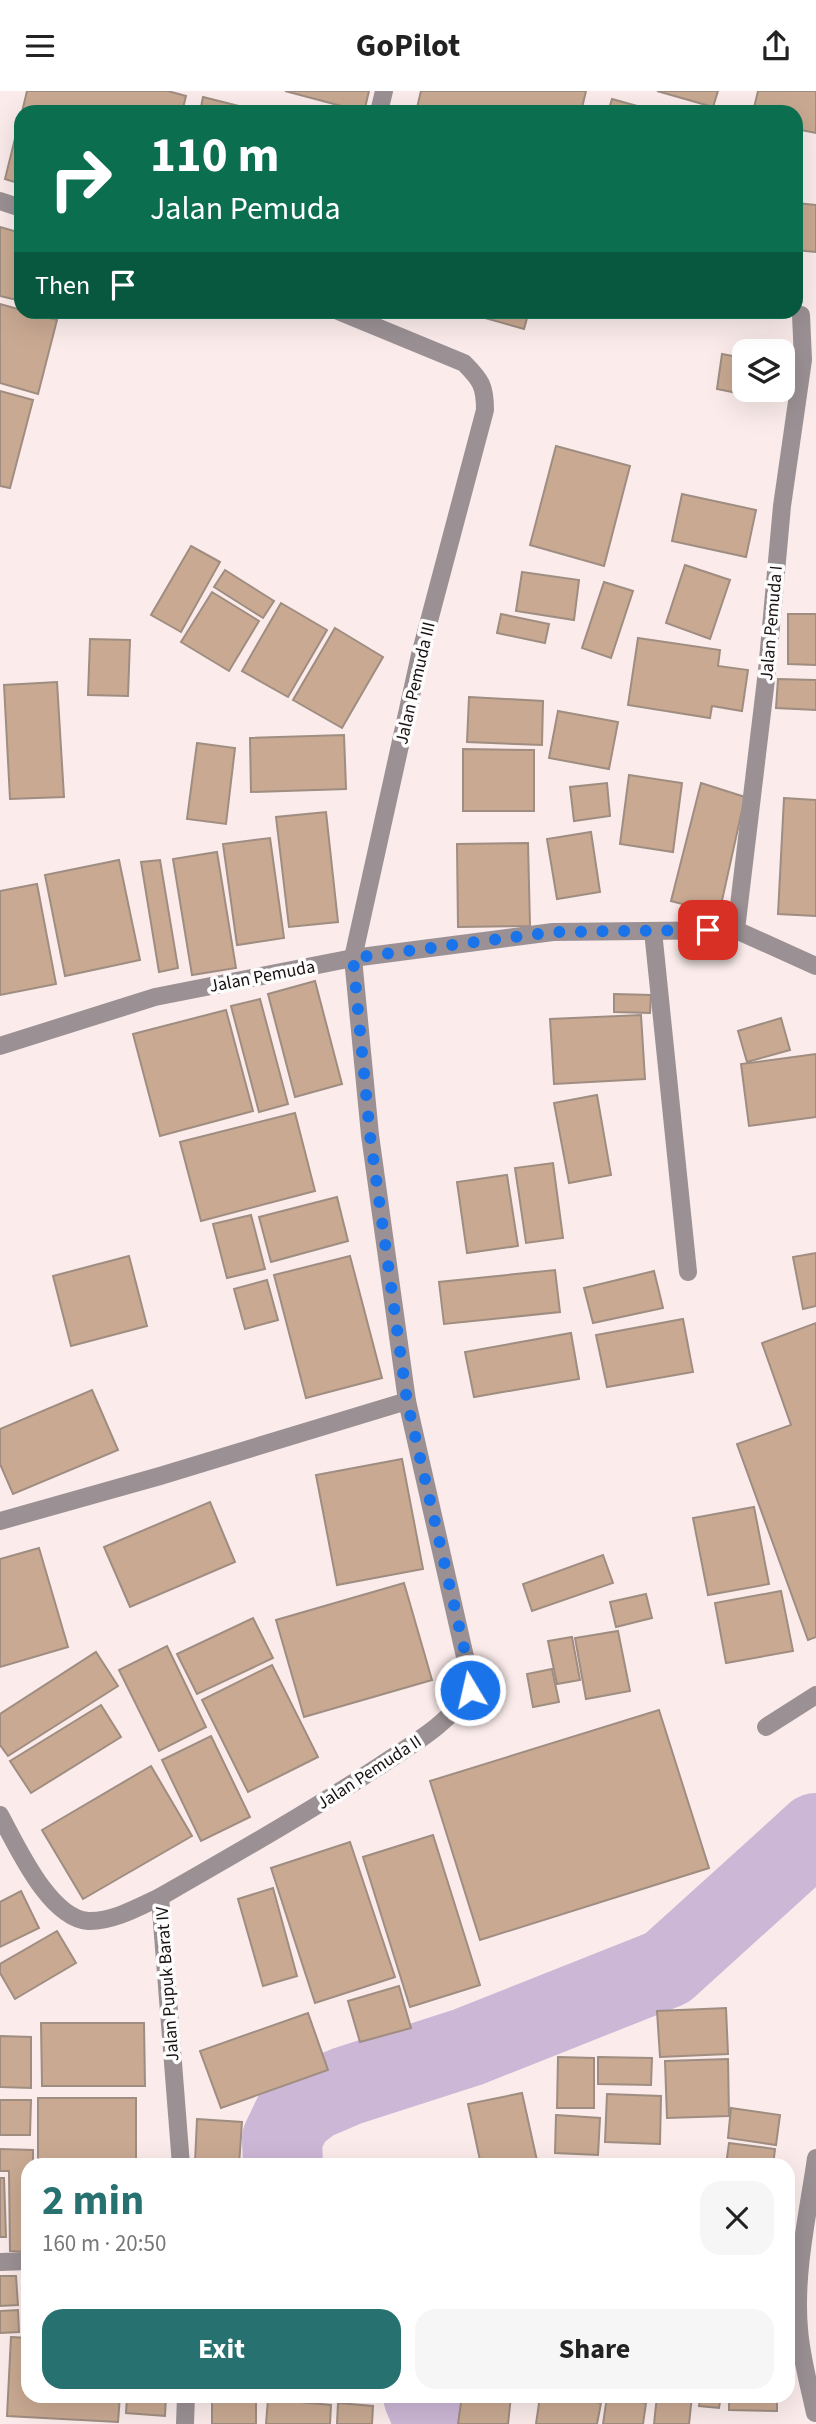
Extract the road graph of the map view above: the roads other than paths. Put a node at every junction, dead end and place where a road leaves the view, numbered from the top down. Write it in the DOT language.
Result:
graph roads {
  1 [pos="357,319"];
  2 [pos="801,319"];
  3 [pos="736,930"];
  4 [pos="653,931"];
  5 [pos="353,958"];
  6 [pos="816,966"];
  7 [pos="0,1046"];
  8 [pos="688,1272"];
  9 [pos="407,1401"];
  10 [pos="0,1521"];
  11 [pos="816,1695"];
  12 [pos="766,1727"];
  13 [pos="0,1815"];
  14 [pos="160,1897"];
  15 [pos="180,2158"];
  16 [pos="816,2158"];
  17 [pos="21,2261"];
  18 [pos="0,2262"];
  19 [pos="186,2403"];
  20 [pos="816,2413"];
  21 [pos="185,2424"];
  22 [pos="808,2424"];
  1 -- 5 [label="street, Jalan Pemuda III"];
  2 -- 3 [label="street, Jalan Pemuda I"];
  3 -- 4 [label="street, Jalan Pemuda"];
  3 -- 6 [label="street, Jalan Pemuda"];
  4 -- 5 [label="street, Jalan Pemuda"];
  4 -- 8 [label="street"];
  5 -- 7 [label="street, Jalan Pemuda"];
  5 -- 9 [label="street, Jalan Pemuda II"];
  9 -- 10 [label="street"];
  9 -- 14 [label="street, Jalan Pemuda II"];
  11 -- 12 [label="street"];
  13 -- 14 [label="street, Jalan Pupuk Barat IV"];
  14 -- 15 [label="street, Jalan Pupuk Barat IV"];
  16 -- 20 [label="street"];
  17 -- 18 [label="street"];
  19 -- 21 [label="street"];
  20 -- 22 [label="street"];
}
